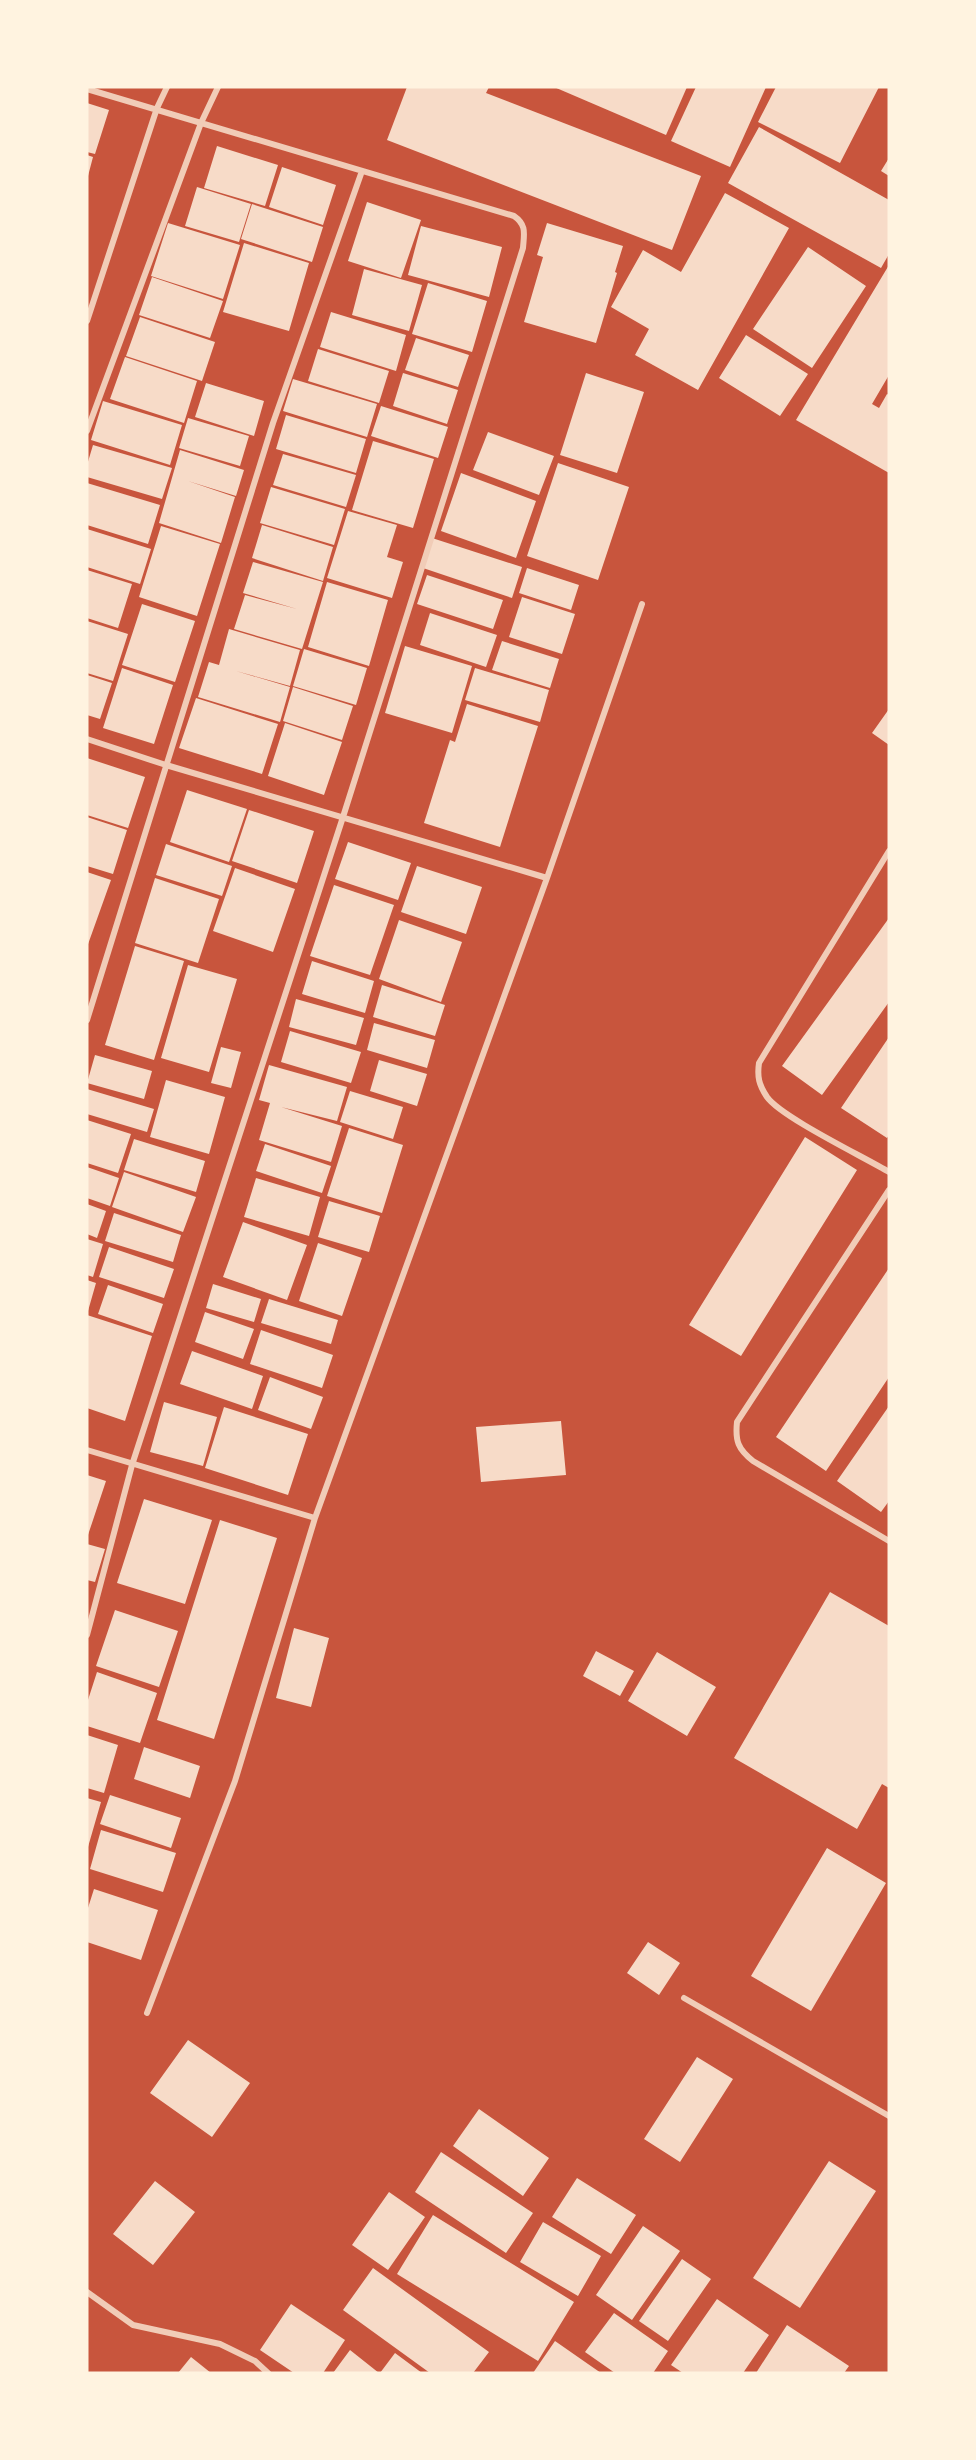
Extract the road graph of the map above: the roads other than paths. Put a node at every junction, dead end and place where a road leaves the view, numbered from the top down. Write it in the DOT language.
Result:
graph roads {
  1 [pos="166,87"];
  2 [pos="218,87"];
  3 [pos="87,89"];
  4 [pos="157,108"];
  5 [pos="201,123"];
  6 [pos="362,171"];
  7 [pos="87,321"];
  8 [pos="87,431"];
  9 [pos="642,604"];
  10 [pos="87,739"];
  11 [pos="166,765"];
  12 [pos="343,818"];
  13 [pos="889,851"];
  14 [pos="546,878"];
  15 [pos="87,1020"];
  16 [pos="889,1172"];
  17 [pos="889,1190"];
  18 [pos="87,1450"];
  19 [pos="132,1465"];
  20 [pos="315,1518"];
  21 [pos="889,1541"];
  22 [pos="87,1635"];
  23 [pos="684,1998"];
  24 [pos="147,2013"];
  25 [pos="889,2116"];
  26 [pos="87,2292"];
  27 [pos="268,2373"];
  1 -- 4 [label="street"];
  2 -- 5 [label="street"];
  3 -- 4 [label="street"];
  4 -- 5 [label="street"];
  4 -- 7 [label="street"];
  5 -- 6 [label="street"];
  5 -- 8 [label="street"];
  6 -- 11 [label="street"];
  6 -- 12 [label="street"];
  9 -- 14 [label="street"];
  10 -- 11 [label="street"];
  11 -- 12 [label="street"];
  11 -- 15 [label="street"];
  12 -- 14 [label="street"];
  12 -- 19 [label="street"];
  13 -- 16 [label="street"];
  14 -- 20 [label="street"];
  17 -- 21 [label="street"];
  18 -- 19 [label="street"];
  19 -- 20 [label="street"];
  19 -- 22 [label="street"];
  20 -- 24 [label="street"];
  23 -- 25 [label="street"];
  26 -- 27 [label="street"];
}
